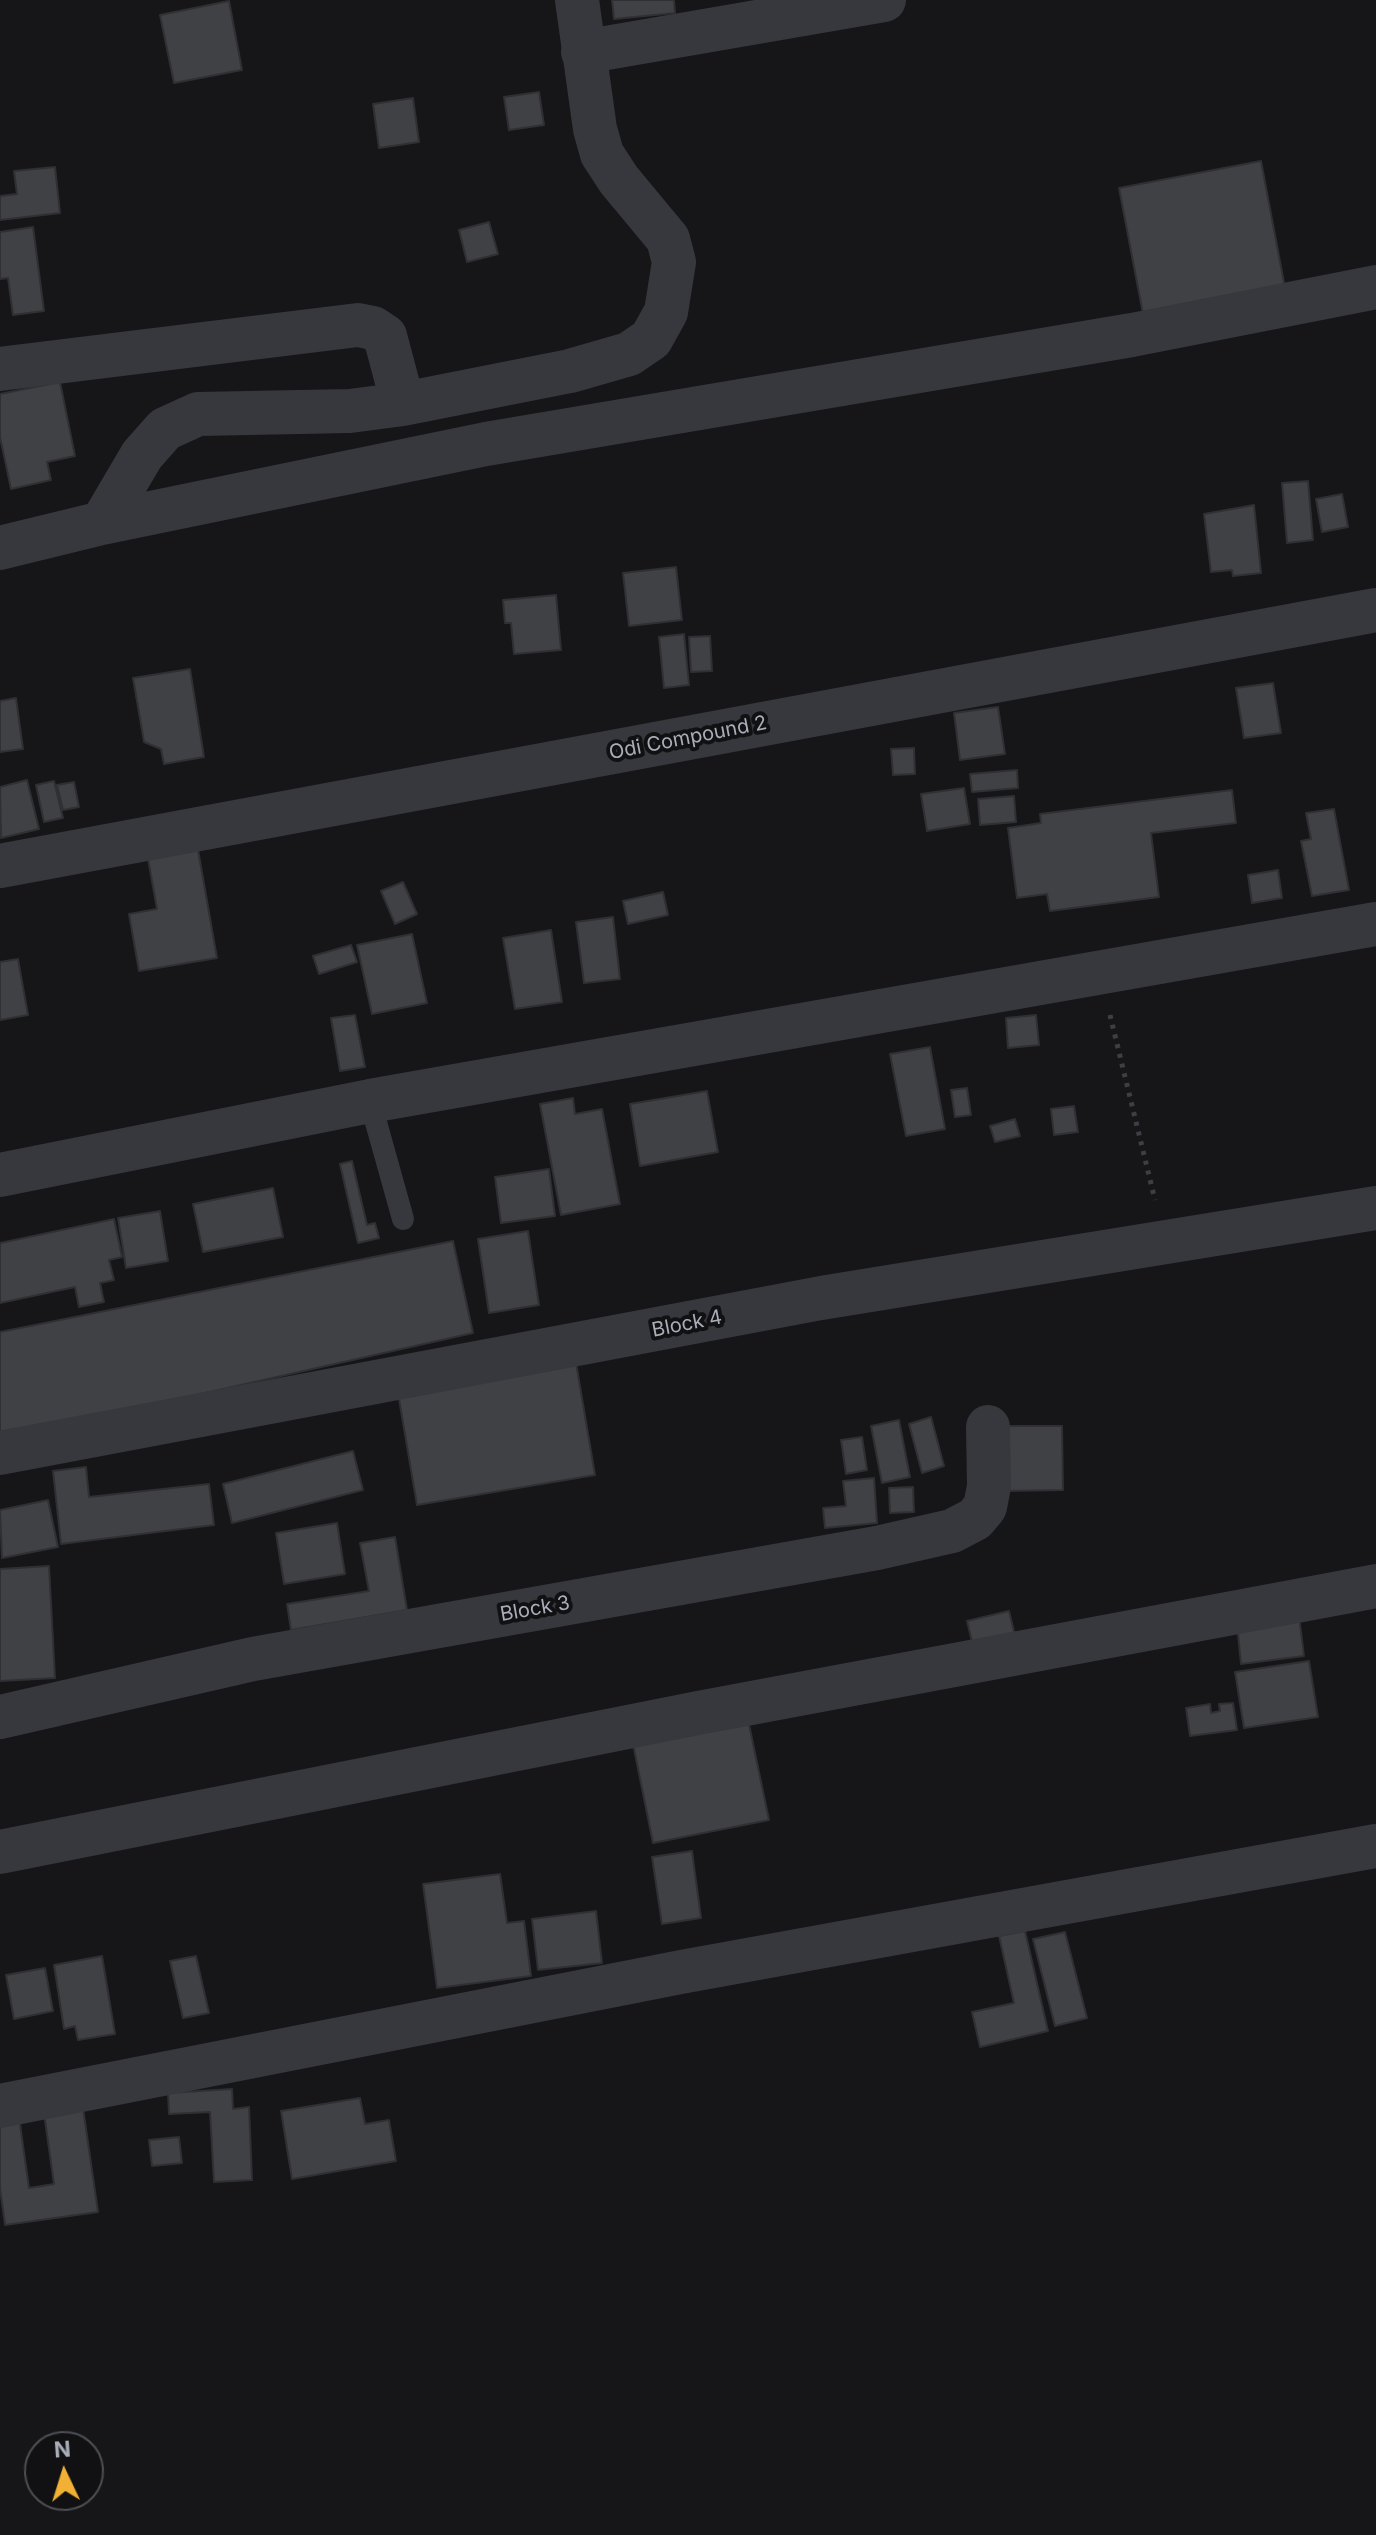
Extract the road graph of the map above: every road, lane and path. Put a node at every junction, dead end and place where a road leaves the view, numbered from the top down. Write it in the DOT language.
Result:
graph roads {
  1 [pos="577,0"];
  2 [pos="884,0"];
  3 [pos="583,52"];
  4 [pos="1376,287"];
  5 [pos="0,369"];
  6 [pos="403,404"];
  7 [pos="350,411"];
  8 [pos="297,483"];
  9 [pos="102,523"];
  10 [pos="0,548"];
  11 [pos="1376,610"];
  12 [pos="0,866"];
  13 [pos="1376,924"];
  14 [pos="1099,972"];
  15 [pos="370,1101"];
  16 [pos="0,1175"];
  17 [pos="1376,1208"];
  18 [pos="403,1219"];
  19 [pos="1165,1242"];
  20 [pos="988,1427"];
  21 [pos="0,1453"];
  22 [pos="1376,1586"];
  23 [pos="0,1717"];
  24 [pos="1376,1846"];
  25 [pos="0,1852"];
  26 [pos="0,2106"];
  1 -- 3 [label="street"];
  2 -- 3 [label="street"];
  3 -- 6 [label="street"];
  4 -- 8 [label="street"];
  5 -- 6 [label="street"];
  6 -- 7 [label="street"];
  7 -- 8 [label="street"];
  7 -- 9 [label="street"];
  8 -- 9 [label="street"];
  9 -- 10 [label="street"];
  11 -- 12 [label="street, Odi Compound 2"];
  13 -- 14 [label="street"];
  14 -- 15 [label="street"];
  14 -- 19 [label="path"];
  15 -- 16 [label="street"];
  15 -- 18 [label="lane"];
  17 -- 19 [label="street, Block 4"];
  19 -- 21 [label="street, Block 4"];
  20 -- 23 [label="street, Block 3"];
  22 -- 25 [label="street"];
  24 -- 26 [label="street"];
}
